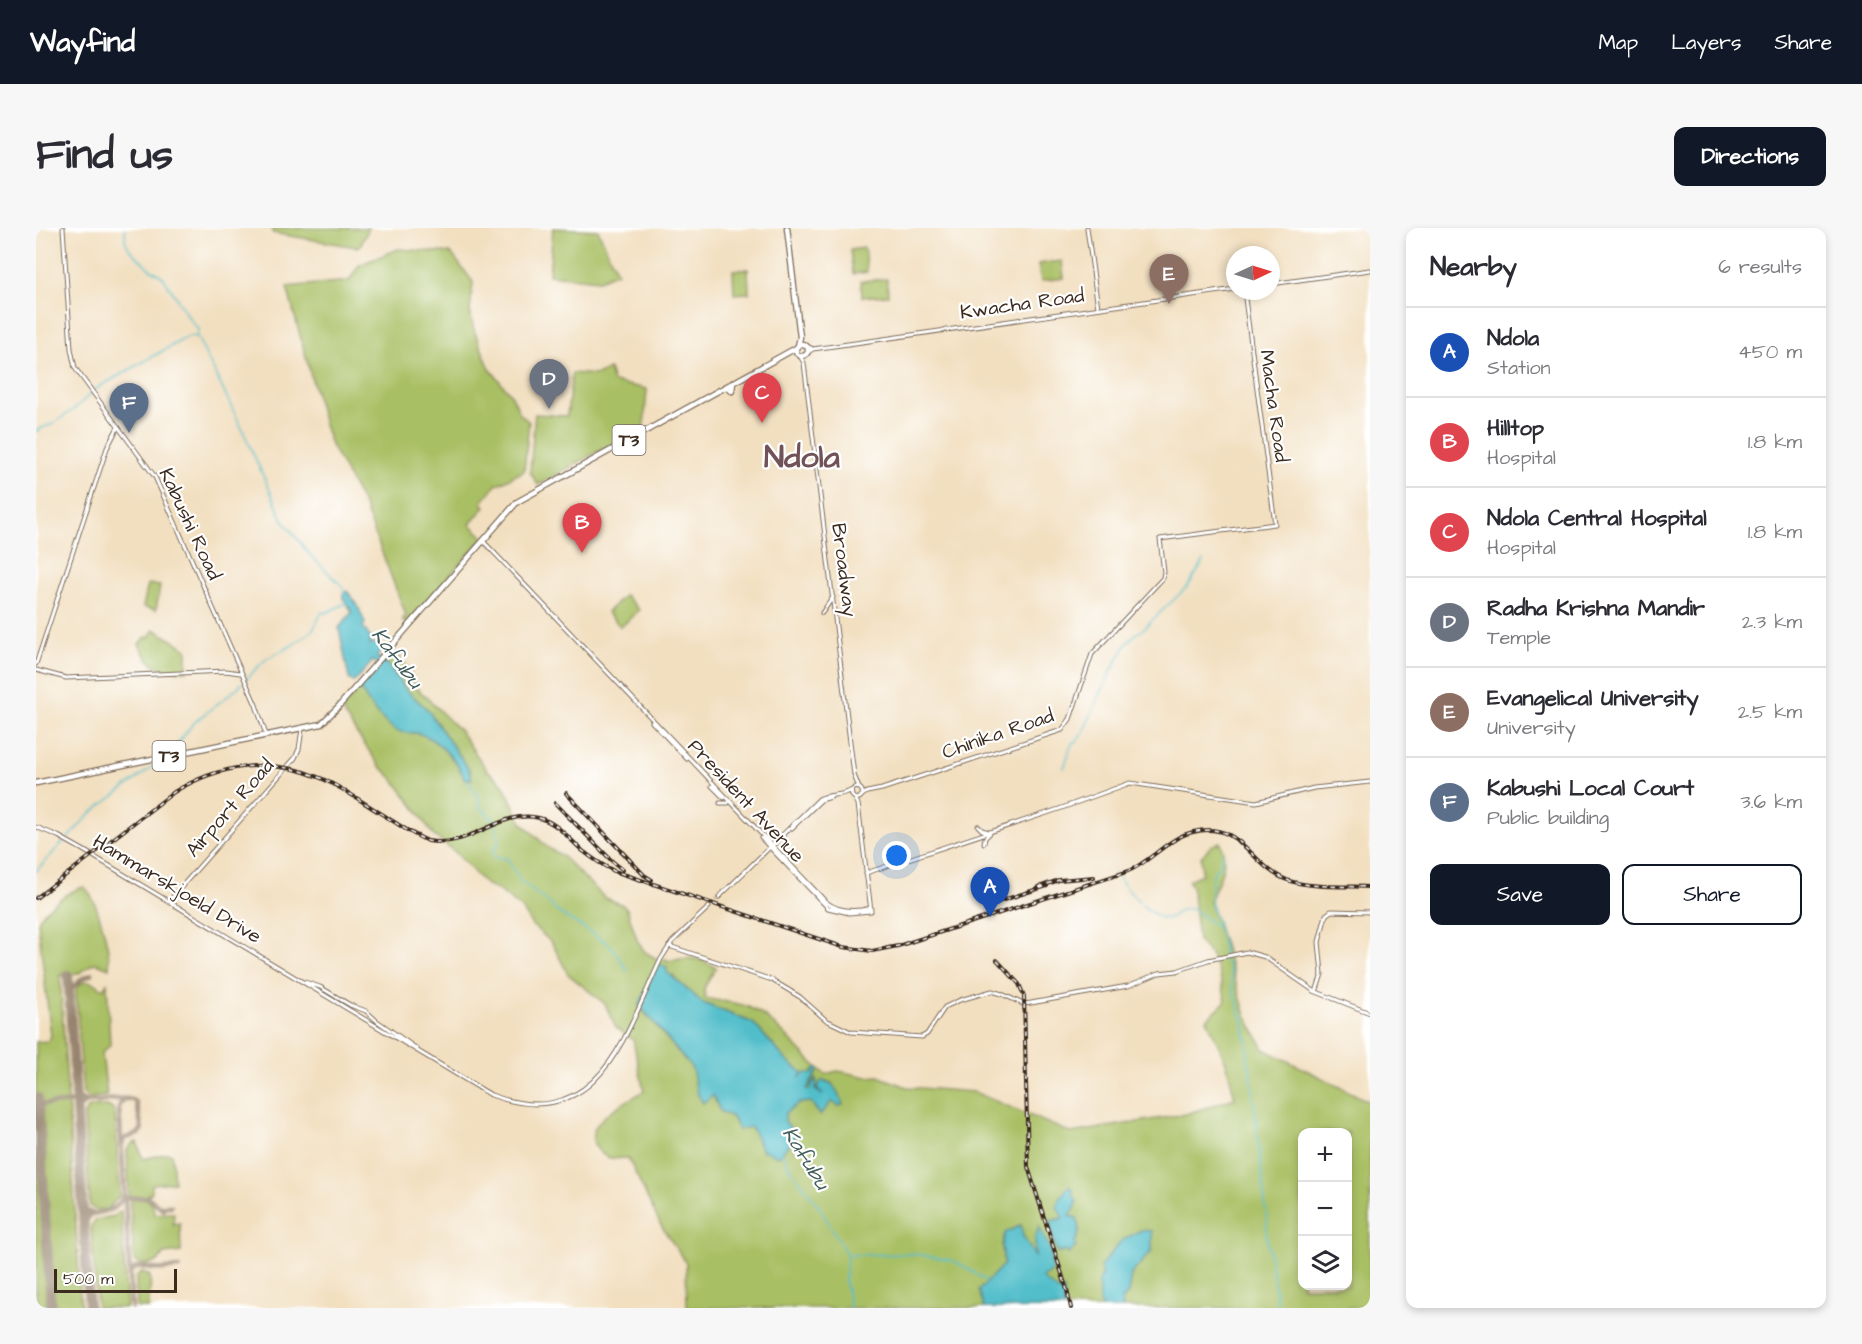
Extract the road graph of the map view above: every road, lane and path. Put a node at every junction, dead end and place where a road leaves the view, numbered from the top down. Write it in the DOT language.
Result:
graph roads {
  1 [pos="63,228"];
  2 [pos="787,228"];
  3 [pos="1086,228"];
  4 [pos="1370,270"];
  5 [pos="1280,283"];
  6 [pos="1226,290"];
  7 [pos="1245,300"];
  8 [pos="1098,308"];
  9 [pos="800,337"];
  10 [pos="806,345"];
  11 [pos="797,347"];
  12 [pos="813,349"];
  13 [pos="788,354"];
  14 [pos="803,355"];
  15 [pos="118,427"];
  16 [pos="1160,539"];
  17 [pos="482,541"];
  18 [pos="833,597"];
  19 [pos="822,613"];
  20 [pos="36,664"];
  21 [pos="238,667"];
  22 [pos="36,670"];
  23 [pos="226,670"];
  24 [pos="240,673"];
  25 [pos="302,729"];
  26 [pos="296,730"];
  27 [pos="266,736"];
  28 [pos="300,740"];
  29 [pos="675,745"];
  30 [pos="682,753"];
  31 [pos="855,780"];
  32 [pos="1370,782"];
  33 [pos="36,783"];
  34 [pos="859,788"];
  35 [pos="853,789"];
  36 [pos="867,792"];
  37 [pos="721,793"];
  38 [pos="861,796"];
  39 [pos="854,797"];
  40 [pos="729,802"];
  41 [pos="858,804"];
  42 [pos="36,826"];
  43 [pos="978,826"];
  44 [pos="991,832"];
  45 [pos="766,842"];
  46 [pos="775,842"];
  47 [pos="984,843"];
  48 [pos="772,848"];
  49 [pos="764,852"];
  50 [pos="866,873"];
  51 [pos="802,878"];
  52 [pos="811,887"];
  53 [pos="817,895"];
  54 [pos="719,897"];
  55 [pos="168,902"];
  56 [pos="709,907"];
  57 [pos="1370,912"];
  58 [pos="669,946"];
  59 [pos="323,991"];
  60 [pos="1316,992"];
  61 [pos="1370,1013"];
  62 [pos="402,1040"];
  1 -- 15 [label="main road, Kabushi Road"];
  2 -- 9 [label="highway"];
  3 -- 8 [label="main road"];
  4 -- 5 [label="main road"];
  6 -- 8 [label="main road, Kwacha Road"];
  7 -- 16 [label="main road, Macha Road"];
  8 -- 12 [label="main road, Kwacha Road"];
  9 -- 10 [label="highway"];
  9 -- 11 [label="highway"];
  10 -- 11 [label="highway"];
  10 -- 12 [label="main road"];
  10 -- 14 [label="highway"];
  11 -- 13 [label="highway, T3"];
  11 -- 14 [label="highway"];
  12 -- 14 [label="main road"];
  13 -- 14 [label="highway"];
  13 -- 17 [label="highway, T3"];
  14 -- 18 [label="main road, Broadway"];
  15 -- 20 [label="main road"];
  15 -- 21 [label="main road, Kabushi Road"];
  16 -- 36 [label="main road, Chinika Road"];
  17 -- 25 [label="highway, T3"];
  17 -- 29 [label="main road, President Avenue"];
  18 -- 19 [label="main road"];
  18 -- 31 [label="main road, Broadway"];
  21 -- 23 [label="main road"];
  21 -- 24 [label="main road, Kabushi Road"];
  22 -- 23 [label="main road"];
  23 -- 24 [label="main road"];
  24 -- 27 [label="main road, Kabushi Road"];
  25 -- 26 [label="highway, T3"];
  25 -- 28 [label="main road, Airport Road"];
  26 -- 27 [label="highway, T3"];
  26 -- 28 [label="main road"];
  27 -- 33 [label="highway, T3"];
  28 -- 55 [label="main road, Airport Road"];
  29 -- 30 [label="main road, President Avenue"];
  29 -- 30 [label="main road"];
  29 -- 30 [label="main road"];
  30 -- 37 [label="main road, President Avenue"];
  31 -- 34 [label="main road"];
  31 -- 35 [label="main road"];
  32 -- 44 [label="main road"];
  34 -- 35 [label="main road"];
  34 -- 36 [label="main road"];
  34 -- 38 [label="main road"];
  35 -- 39 [label="main road"];
  35 -- 46 [label="main road"];
  36 -- 38 [label="main road"];
  37 -- 40 [label="main road, President Avenue"];
  37 -- 40 [label="main road"];
  37 -- 40 [label="main road"];
  38 -- 39 [label="main road"];
  38 -- 41 [label="main road"];
  39 -- 41 [label="main road"];
  39 -- 46 [label="main road"];
  40 -- 45 [label="main road, President Avenue"];
  41 -- 50 [label="main road"];
  42 -- 55 [label="main road, Hammarskjoeld Drive"];
  43 -- 44 [label="main road"];
  44 -- 47 [label="main road"];
  44 -- 50 [label="main road"];
  45 -- 46 [label="main road"];
  45 -- 48 [label="main road, President Avenue"];
  45 -- 49 [label="main road"];
  46 -- 48 [label="main road"];
  48 -- 49 [label="main road"];
  48 -- 49 [label="main road"];
  48 -- 51 [label="main road, President Avenue"];
  48 -- 53 [label="main road, President Avenue"];
  49 -- 54 [label="main road"];
  50 -- 53 [label="main road, President Avenue"];
  51 -- 52 [label="main road, President Avenue"];
  51 -- 52 [label="main road"];
  52 -- 53 [label="main road, President Avenue"];
  55 -- 59 [label="main road, Hammarskjoeld Drive"];
  56 -- 58 [label="main road, Hammarskjoeld Drive"];
  57 -- 60 [label="main road"];
  58 -- 60 [label="main road"];
  58 -- 62 [label="main road, Hammarskjoeld Drive"];
  59 -- 62 [label="main road, Hammarskjoeld Drive"];
  59 -- 62 [label="main road, Hammarskjoeld Drive"];
  60 -- 61 [label="main road"];
}
